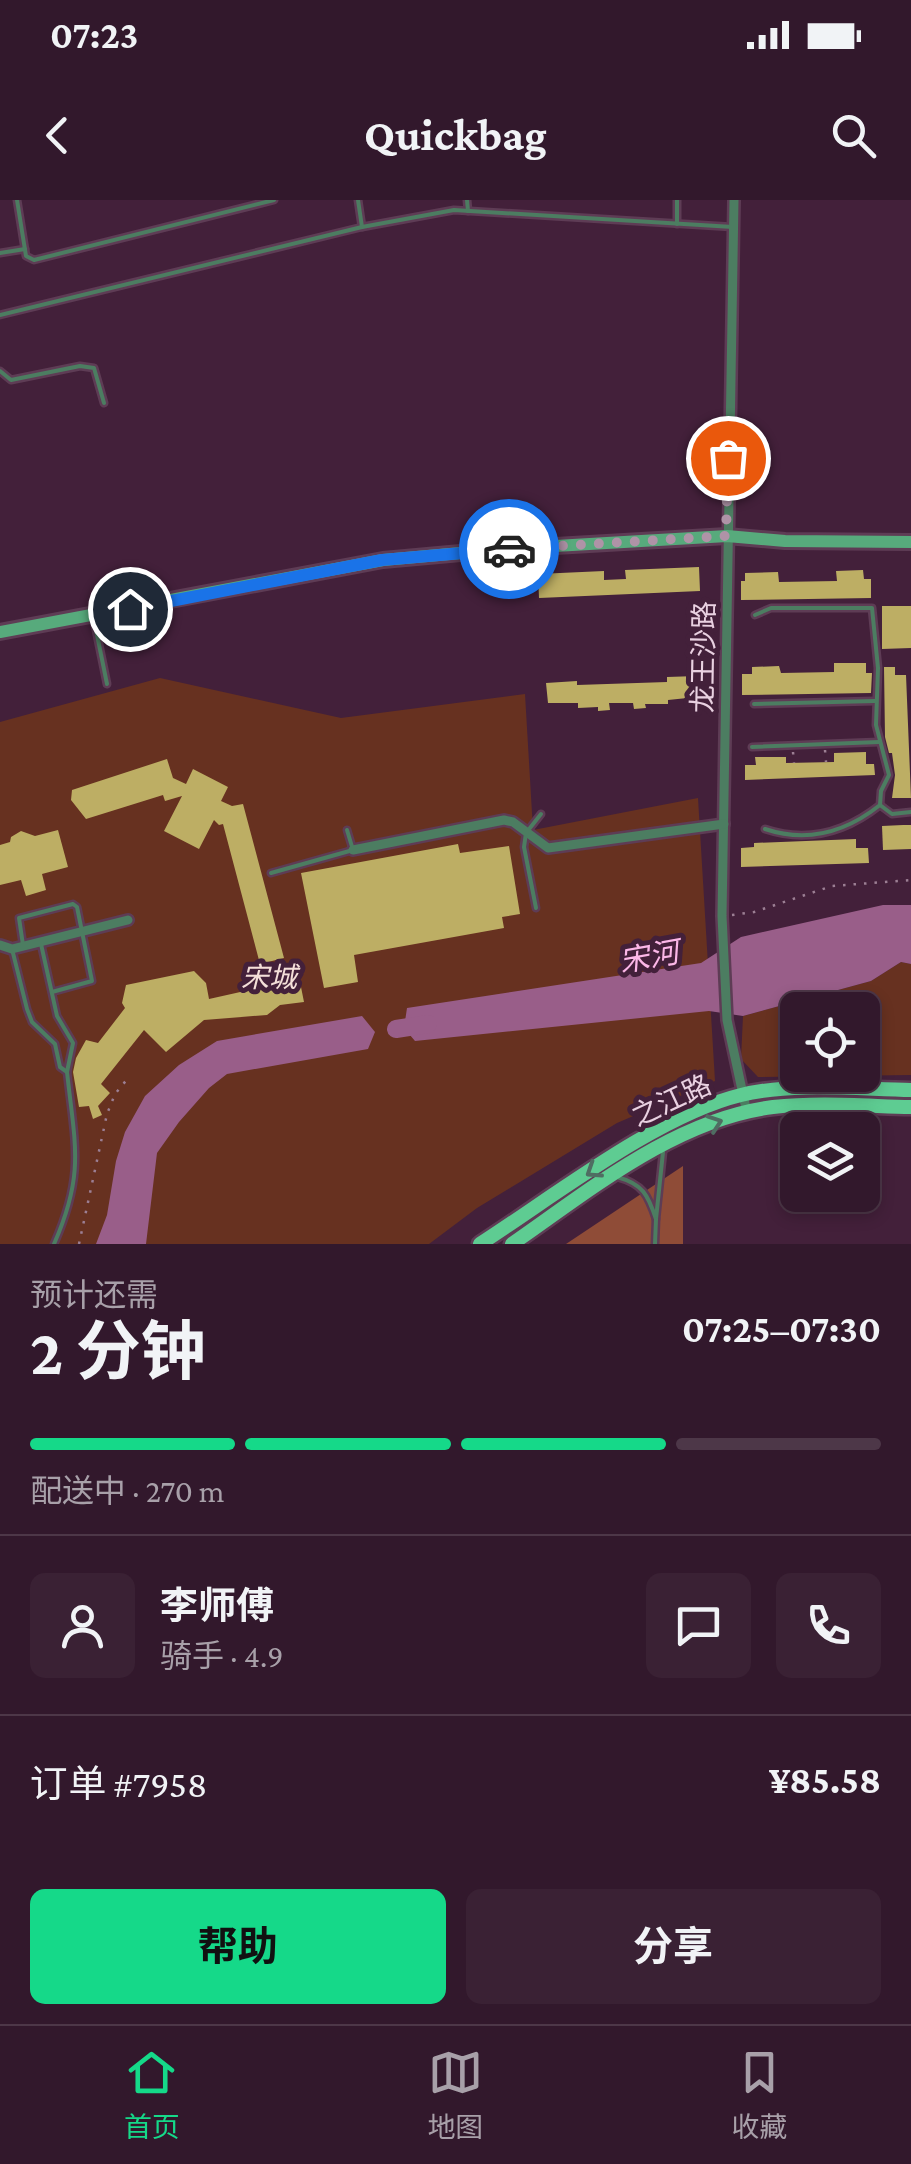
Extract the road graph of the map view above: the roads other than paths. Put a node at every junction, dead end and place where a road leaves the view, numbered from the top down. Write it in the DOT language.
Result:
graph roads {
  1 [pos="17,200"];
  2 [pos="274,200"];
  3 [pos="358,200"];
  4 [pos="467,200"];
  5 [pos="677,200"];
  6 [pos="734,200"];
  7 [pos="250,202"];
  8 [pos="468,211"];
  9 [pos="677,224"];
  10 [pos="362,227"];
  11 [pos="733,227"];
  12 [pos="25,249"];
  13 [pos="0,253"];
  14 [pos="0,316"];
  15 [pos="0,371"];
  16 [pos="104,403"];
  17 [pos="726,536"];
  18 [pos="911,542"];
  19 [pos="755,615"];
  20 [pos="93,616"];
  21 [pos="0,632"];
  22 [pos="107,684"];
  23 [pos="874,701"];
  24 [pos="754,704"];
  25 [pos="879,742"];
  26 [pos="752,747"];
  27 [pos="880,806"];
  28 [pos="911,812"];
  29 [pos="542,814"];
  30 [pos="724,824"];
  31 [pos="347,830"];
  32 [pos="765,830"];
  33 [pos="526,832"];
  34 [pos="353,850"];
  35 [pos="271,873"];
  36 [pos="536,908"];
  37 [pos="128,920"];
  38 [pos="81,932"];
  39 [pos="40,942"];
  40 [pos="0,945"];
  41 [pos="23,946"];
  42 [pos="12,949"];
  43 [pos="52,992"];
  44 [pos="67,1072"];
  45 [pos="911,1090"];
  46 [pos="742,1095"];
  47 [pos="911,1107"];
  48 [pos="746,1113"];
  49 [pos="664,1145"];
  50 [pos="612,1177"];
  51 [pos="656,1219"];
  52 [pos="54,1244"];
  53 [pos="480,1244"];
  54 [pos="512,1244"];
  55 [pos="655,1244"];
  1 -- 12 [label="lane"];
  2 -- 7 [label="lane"];
  3 -- 10 [label="lane"];
  4 -- 8 [label="lane"];
  5 -- 9 [label="lane"];
  6 -- 11 [label="street, 龙王沙路"];
  7 -- 12 [label="lane"];
  8 -- 9 [label="lane"];
  8 -- 10 [label="lane"];
  9 -- 11 [label="lane"];
  10 -- 14 [label="lane"];
  11 -- 17 [label="street, 龙王沙路"];
  12 -- 13 [label="lane"];
  15 -- 16 [label="lane"];
  17 -- 18 [label="street"];
  17 -- 20 [label="street"];
  17 -- 30 [label="street, 龙王沙路"];
  19 -- 23 [label="lane"];
  20 -- 21 [label="street"];
  20 -- 22 [label="lane"];
  23 -- 24 [label="lane"];
  23 -- 25 [label="lane"];
  25 -- 26 [label="lane"];
  25 -- 27 [label="lane"];
  27 -- 28 [label="lane"];
  27 -- 32 [label="lane"];
  29 -- 33 [label="lane"];
  30 -- 33 [label="street"];
  30 -- 46 [label="street, 龙王沙路"];
  31 -- 34 [label="lane"];
  33 -- 34 [label="street"];
  33 -- 36 [label="lane"];
  34 -- 35 [label="lane"];
  37 -- 38 [label="street"];
  38 -- 39 [label="street"];
  38 -- 41 [label="lane"];
  38 -- 43 [label="lane"];
  39 -- 41 [label="street"];
  39 -- 43 [label="lane"];
  40 -- 42 [label="street"];
  41 -- 42 [label="street"];
  42 -- 44 [label="lane"];
  43 -- 44 [label="lane"];
  44 -- 52 [label="lane"];
  45 -- 46 [label="main road, 之江路"];
  46 -- 48 [label="street, 龙王沙路"];
  46 -- 53 [label="main road, 之江路, one-way"];
  47 -- 48 [label="main road, 之江路"];
  49 -- 48 [label="main road, 之江路, one-way"];
  49 -- 50 [label="main road, 之江路"];
  49 -- 51 [label="lane"];
  50 -- 51 [label="lane"];
  50 -- 54 [label="main road, 之江路"];
  51 -- 55 [label="lane"];
}
